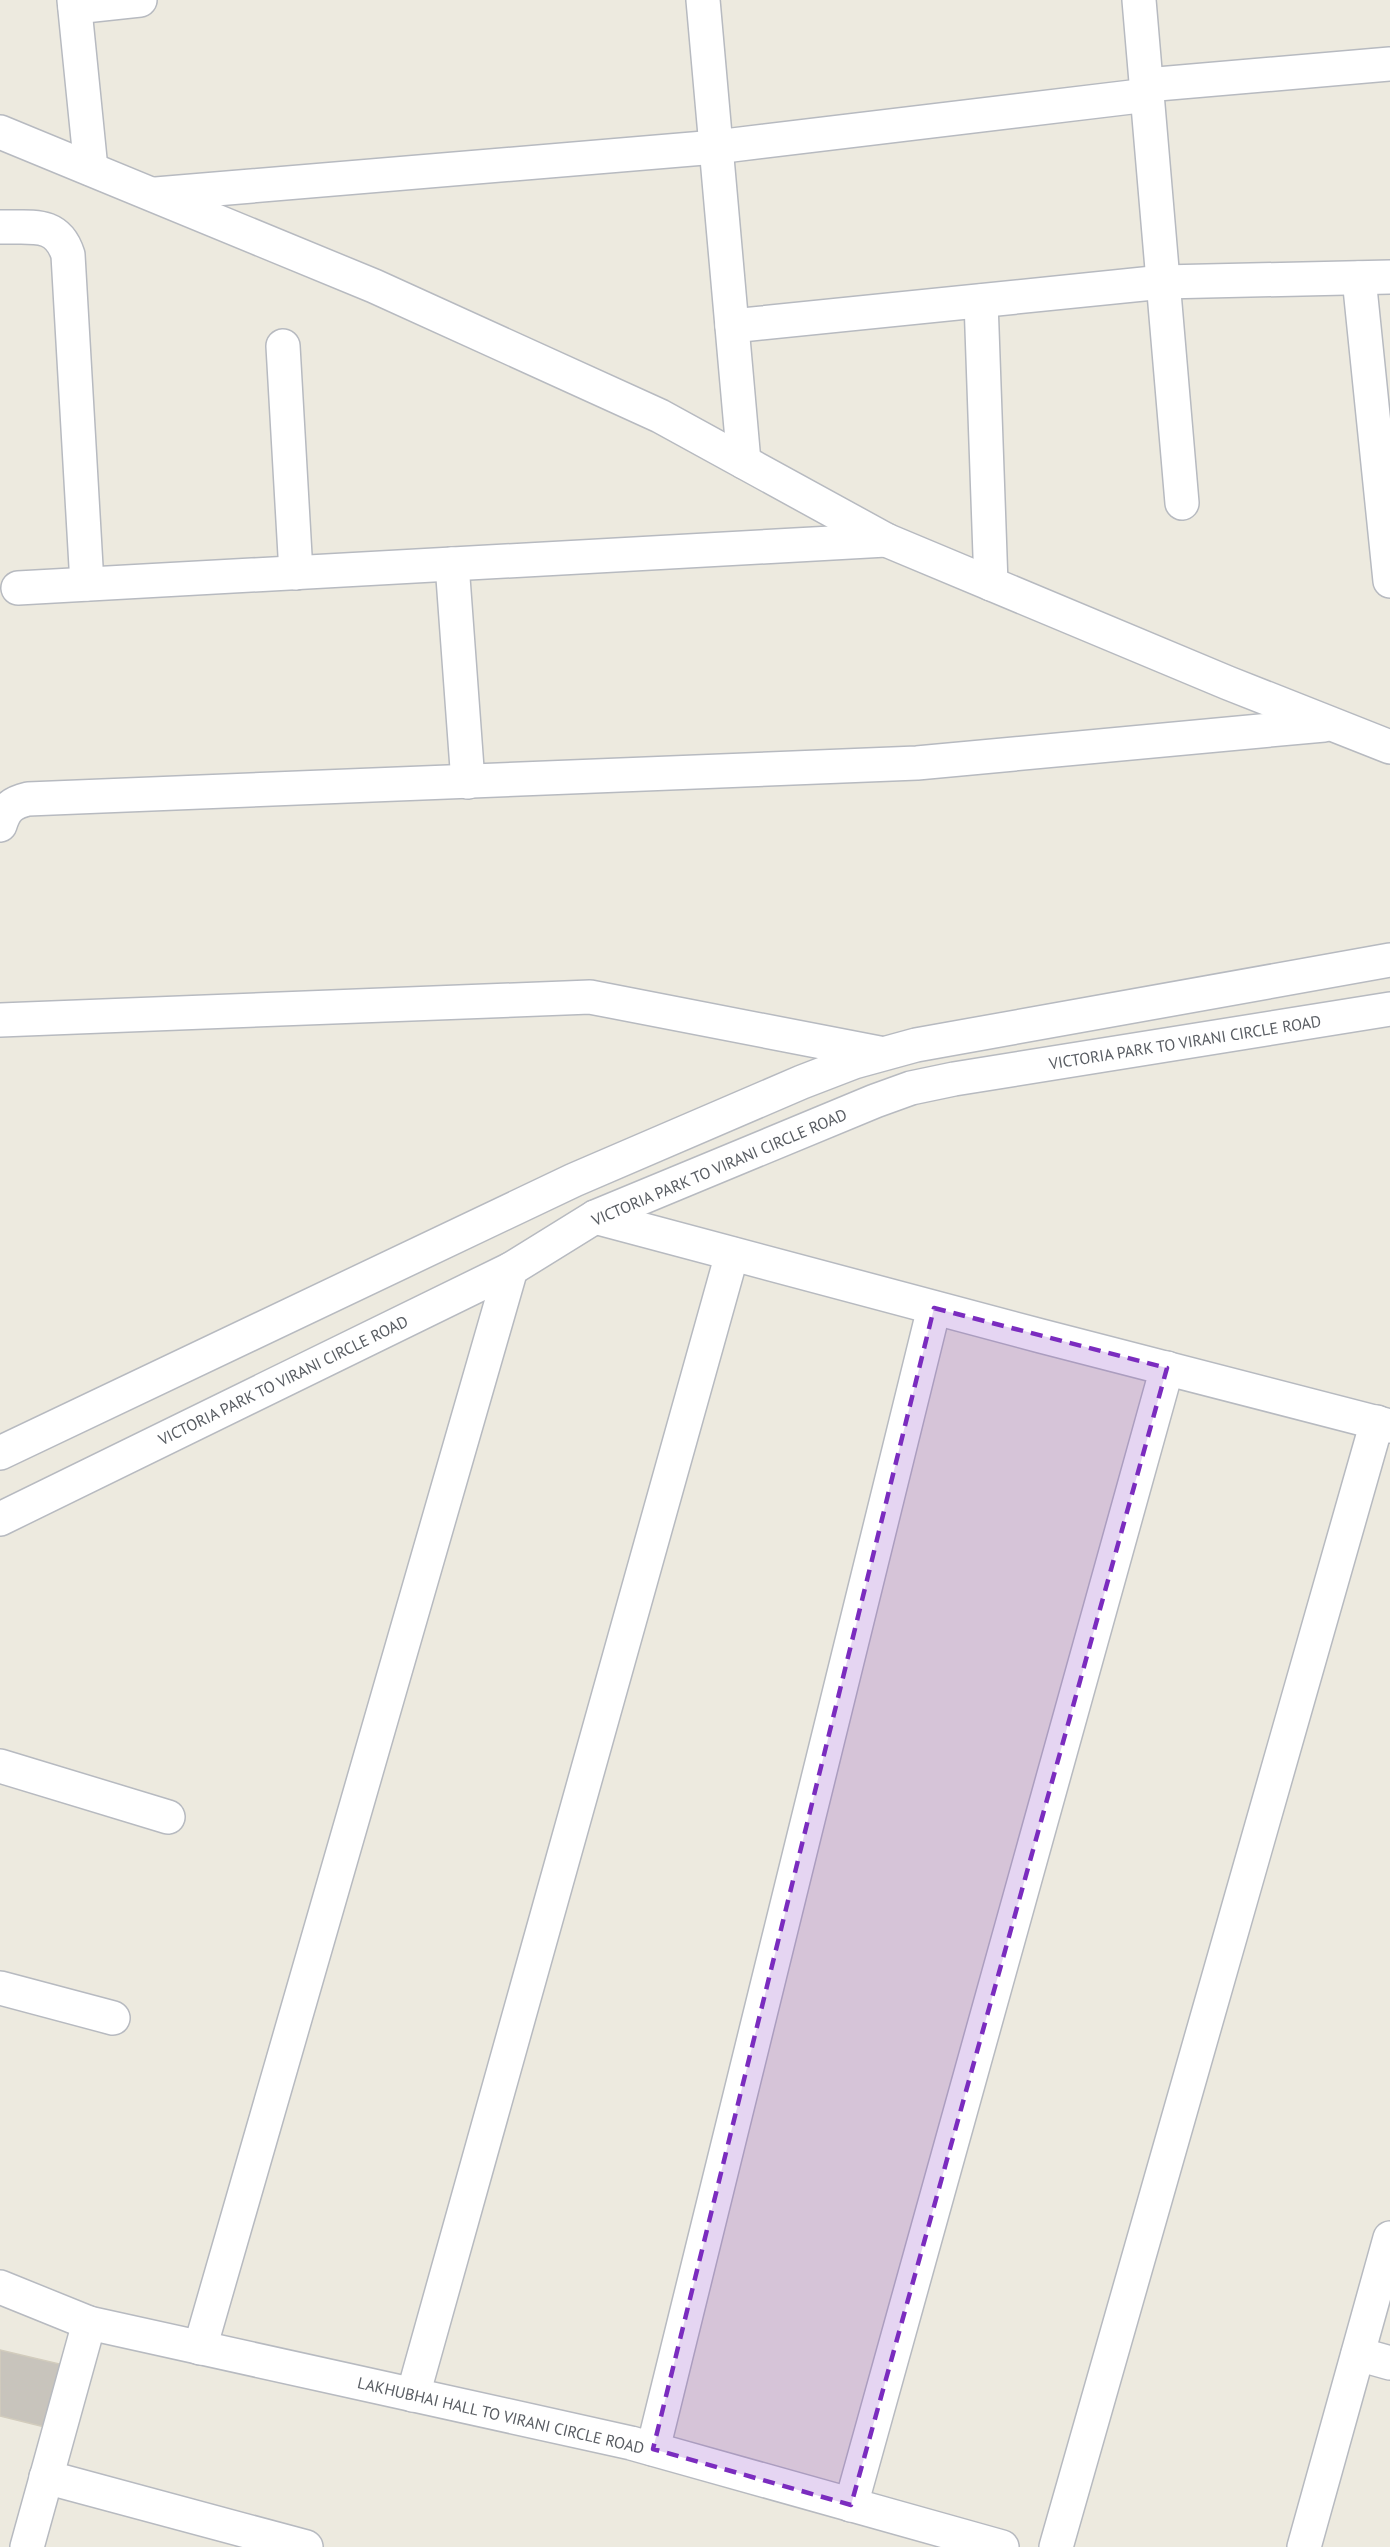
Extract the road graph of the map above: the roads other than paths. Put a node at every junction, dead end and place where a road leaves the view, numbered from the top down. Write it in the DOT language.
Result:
graph roads {
  1 [pos="140,0"];
  2 [pos="703,0"];
  3 [pos="1139,0"];
  4 [pos="74,3"];
  5 [pos="1390,64"];
  6 [pos="1147,90"];
  7 [pos="0,132"];
  8 [pos="716,147"];
  9 [pos="91,169"];
  10 [pos="151,194"];
  11 [pos="0,227"];
  12 [pos="1374,278"];
  13 [pos="1163,282"];
  14 [pos="981,301"];
  15 [pos="732,326"];
  16 [pos="283,346"];
  17 [pos="744,462"];
  18 [pos="1182,502"];
  19 [pos="886,540"];
  20 [pos="452,564"];
  21 [pos="296,573"];
  22 [pos="1390,581"];
  23 [pos="87,584"];
  24 [pos="991,584"];
  25 [pos="18,588"];
  26 [pos="1332,724"];
  27 [pos="1390,747"];
  28 [pos="468,782"];
  29 [pos="0,825"];
  30 [pos="1390,960"];
  31 [pos="1390,1009"];
  32 [pos="0,1020"];
  33 [pos="883,1054"];
  34 [pos="742,1108"];
  35 [pos="761,1148"];
  36 [pos="596,1217"];
  37 [pos="732,1254"];
  38 [pos="512,1269"];
  39 [pos="934,1308"];
  40 [pos="1167,1368"];
  41 [pos="1384,1424"];
  42 [pos="0,1453"];
  43 [pos="0,1519"];
  44 [pos="0,1766"];
  45 [pos="168,1817"];
  46 [pos="0,1988"];
  47 [pos="113,2018"];
  48 [pos="1390,2238"];
  49 [pos="0,2287"];
  50 [pos="89,2323"];
  51 [pos="200,2348"];
  52 [pos="1358,2354"];
  53 [pos="1390,2363"];
  54 [pos="413,2395"];
  55 [pos="653,2449"];
  56 [pos="46,2476"];
  57 [pos="851,2505"];
  58 [pos="967,2542"];
  59 [pos="27,2547"];
  60 [pos="306,2547"];
  61 [pos="1002,2547"];
  62 [pos="1056,2547"];
  63 [pos="1304,2547"];
  1 -- 4 [label="street"];
  2 -- 8 [label="street"];
  3 -- 6 [label="street"];
  4 -- 9 [label="street"];
  5 -- 6 [label="street"];
  6 -- 8 [label="street"];
  6 -- 13 [label="street"];
  7 -- 9 [label="street"];
  8 -- 10 [label="street"];
  8 -- 15 [label="street"];
  9 -- 10 [label="street"];
  10 -- 17 [label="street"];
  11 -- 23 [label="street"];
  12 -- 13 [label="street"];
  12 -- 22 [label="street"];
  13 -- 14 [label="street"];
  13 -- 18 [label="street"];
  14 -- 15 [label="street"];
  14 -- 24 [label="street"];
  15 -- 17 [label="street"];
  16 -- 21 [label="street"];
  17 -- 19 [label="street"];
  19 -- 20 [label="street"];
  19 -- 24 [label="street"];
  20 -- 21 [label="street"];
  20 -- 28 [label="street"];
  21 -- 23 [label="street"];
  23 -- 25 [label="street"];
  24 -- 26 [label="street"];
  26 -- 27 [label="street"];
  26 -- 28 [label="street"];
  28 -- 29 [label="street"];
  30 -- 33 [label="street"];
  31 -- 35 [label="street, VICTORIA PARK TO VIRANI CIRCLE ROAD"];
  32 -- 33 [label="street"];
  33 -- 34 [label="street"];
  34 -- 35 [label="street"];
  34 -- 42 [label="street"];
  35 -- 36 [label="street, VICTORIA PARK TO VIRANI CIRCLE ROAD"];
  36 -- 37 [label="street"];
  36 -- 38 [label="street, VICTORIA PARK TO VIRANI CIRCLE ROAD"];
  37 -- 39 [label="street"];
  37 -- 54 [label="street"];
  38 -- 43 [label="street, VICTORIA PARK TO VIRANI CIRCLE ROAD"];
  38 -- 51 [label="street"];
  39 -- 40 [label="street"];
  39 -- 55 [label="street"];
  40 -- 41 [label="street"];
  40 -- 57 [label="street"];
  41 -- 62 [label="street"];
  44 -- 45 [label="street"];
  46 -- 47 [label="street"];
  48 -- 52 [label="street"];
  49 -- 50 [label="street, LAKHUBHAI HALL TO VIRANI CIRCLE ROAD"];
  50 -- 51 [label="street, LAKHUBHAI HALL TO VIRANI CIRCLE ROAD"];
  50 -- 56 [label="street"];
  51 -- 54 [label="street, LAKHUBHAI HALL TO VIRANI CIRCLE ROAD"];
  52 -- 53 [label="street"];
  52 -- 63 [label="street"];
  54 -- 55 [label="street, LAKHUBHAI HALL TO VIRANI CIRCLE ROAD"];
  55 -- 57 [label="street, LAKHUBHAI HALL TO VIRANI CIRCLE ROAD"];
  56 -- 59 [label="street"];
  56 -- 60 [label="street"];
  57 -- 58 [label="street, LAKHUBHAI HALL TO VIRANI CIRCLE ROAD"];
  58 -- 61 [label="street, LAKHUBHAI HALL TO VIRANI CIRCLE ROAD"];
}
